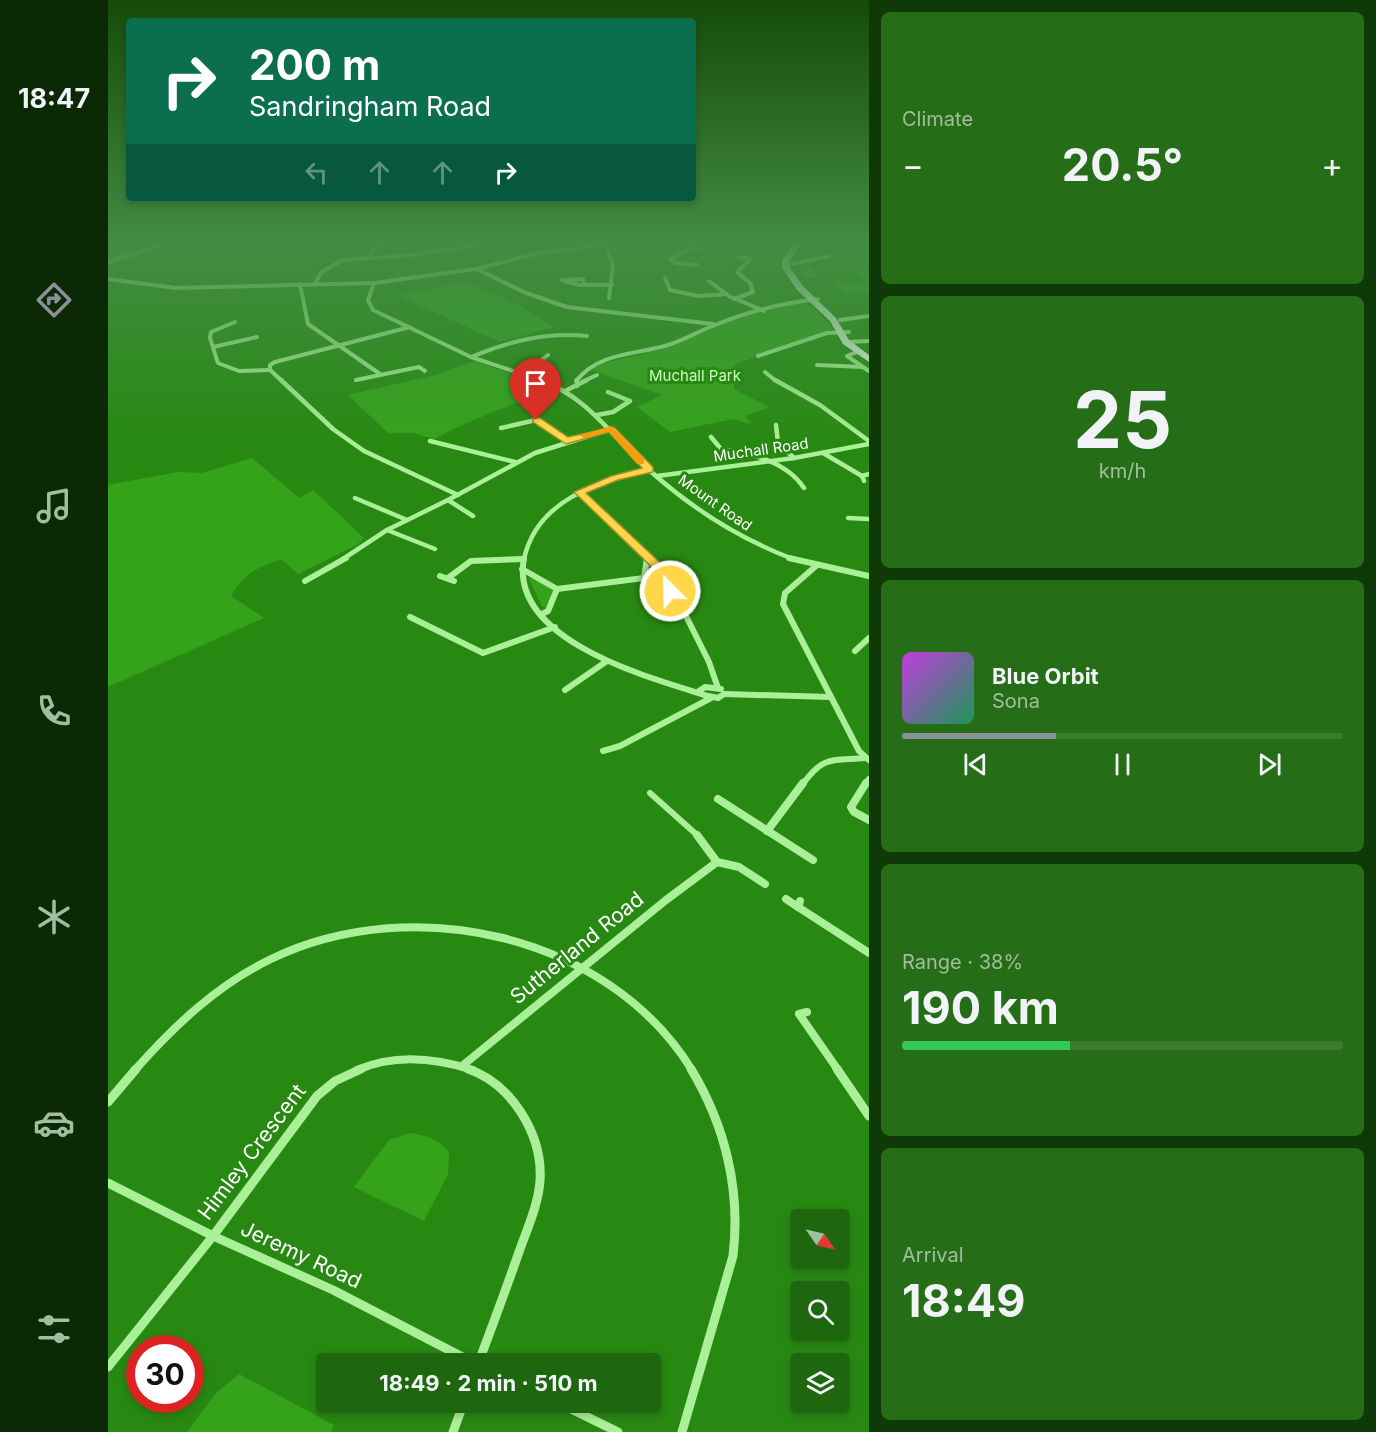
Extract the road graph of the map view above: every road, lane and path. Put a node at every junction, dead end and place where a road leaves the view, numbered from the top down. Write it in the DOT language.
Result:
graph roads {
  1 [pos="305,308"];
  2 [pos="371,308"];
  3 [pos="574,308"];
  4 [pos="756,308"];
  5 [pos="773,308"];
  6 [pos="823,308"];
  7 [pos="826,308"];
  8 [pos="764,311"];
  9 [pos="869,316"];
  10 [pos="840,320"];
  11 [pos="235,322"];
  12 [pos="716,324"];
  13 [pos="410,327"];
  14 [pos="844,332"];
  15 [pos="587,336"];
  16 [pos="257,337"];
  17 [pos="851,341"];
  18 [pos="869,341"];
  19 [pos="213,347"];
  20 [pos="339,347"];
  21 [pos="548,355"];
  22 [pos="758,356"];
  23 [pos="471,357"];
  24 [pos="413,363"];
  25 [pos="866,363"];
  26 [pos="817,365"];
  27 [pos="419,367"];
  28 [pos="270,370"];
  29 [pos="425,371"];
  30 [pos="869,371"];
  31 [pos="380,374"];
  32 [pos="522,374"];
  33 [pos="597,375"];
  34 [pos="764,375"];
  35 [pos="580,377"];
  36 [pos="356,380"];
  37 [pos="589,380"];
  38 [pos="577,386"];
  39 [pos="565,391"];
  40 [pos="608,392"];
  41 [pos="597,415"];
  42 [pos="776,425"];
  43 [pos="611,429"];
  44 [pos="512,430"];
  45 [pos="711,437"];
  46 [pos="430,441"];
  47 [pos="566,441"];
  48 [pos="869,443"];
  49 [pos="823,453"];
  50 [pos="794,458"];
  51 [pos="767,461"];
  52 [pos="515,462"];
  53 [pos="649,470"];
  54 [pos="869,474"];
  55 [pos="657,476"];
  56 [pos="804,488"];
  57 [pos="579,492"];
  58 [pos="458,495"];
  59 [pos="355,498"];
  60 [pos="448,500"];
  61 [pos="474,509"];
  62 [pos="466,512"];
  63 [pos="473,516"];
  64 [pos="848,518"];
  65 [pos="869,519"];
  66 [pos="407,520"];
  67 [pos="387,530"];
  68 [pos="429,547"];
  69 [pos="435,549"];
  70 [pos="422,551"];
  71 [pos="647,556"];
  72 [pos="524,559"];
  73 [pos="816,566"];
  74 [pos="522,569"];
  75 [pos="440,576"];
  76 [pos="869,576"];
  77 [pos="644,578"];
  78 [pos="305,581"];
  79 [pos="557,589"];
  80 [pos="674,591"];
  81 [pos="542,614"];
  82 [pos="410,617"];
  83 [pos="555,627"];
  84 [pos="869,638"];
  85 [pos="855,651"];
  86 [pos="607,661"];
  87 [pos="718,688"];
  88 [pos="565,690"];
  89 [pos="699,691"];
  90 [pos="724,694"];
  91 [pos="830,697"];
  92 [pos="711,698"];
  93 [pos="603,751"];
  94 [pos="868,759"];
  95 [pos="869,779"];
  96 [pos="650,793"];
  97 [pos="718,799"];
  98 [pos="869,820"];
  99 [pos="767,831"];
  100 [pos="697,835"];
  101 [pos="813,860"];
  102 [pos="717,862"];
  103 [pos="765,884"];
  104 [pos="786,899"];
  105 [pos="869,953"];
  106 [pos="583,966"];
  107 [pos="799,1014"];
  108 [pos="462,1066"];
  109 [pos="108,1102"];
  110 [pos="869,1116"];
  111 [pos="108,1183"];
  112 [pos="213,1236"];
  113 [pos="456,1353"];
  114 [pos="481,1353"];
  115 [pos="108,1367"];
  116 [pos="460,1413"];
  117 [pos="579,1413"];
  118 [pos="453,1432"];
  119 [pos="618,1432"];
  120 [pos="682,1432"];
  1 -- 20 [label="street"];
  2 -- 13 [label="street, Mount Road"];
  3 -- 12 [label="street"];
  4 -- 8 [label="street"];
  5 -- 8 [label="street"];
  6 -- 14 [label="highway"];
  7 -- 10 [label="highway"];
  8 -- 12 [label="street"];
  9 -- 10 [label="street"];
  10 -- 14 [label="highway"];
  11 -- 19 [label="street"];
  12 -- 35 [label="street"];
  13 -- 20 [label="street"];
  13 -- 23 [label="street, Mount Road"];
  14 -- 17 [label="highway"];
  14 -- 22 [label="street"];
  15 -- 23 [label="street"];
  16 -- 19 [label="street"];
  17 -- 18 [label="street"];
  17 -- 25 [label="highway"];
  19 -- 28 [label="street"];
  20 -- 28 [label="street"];
  20 -- 31 [label="street"];
  21 -- 32 [label="street"];
  23 -- 32 [label="street, Mount Road"];
  24 -- 27 [label="street"];
  25 -- 26 [label="street"];
  25 -- 30 [label="street"];
  27 -- 29 [label="street"];
  27 -- 31 [label="street"];
  28 -- 58 [label="street"];
  31 -- 36 [label="street"];
  32 -- 39 [label="street, Mount Road"];
  33 -- 37 [label="street"];
  34 -- 48 [label="street"];
  35 -- 37 [label="street"];
  35 -- 38 [label="street"];
  37 -- 38 [label="street"];
  38 -- 39 [label="street"];
  39 -- 41 [label="street, Mount Road"];
  40 -- 41 [label="street"];
  41 -- 43 [label="street, Mount Road"];
  42 -- 50 [label="street"];
  43 -- 47 [label="street"];
  43 -- 53 [label="street, Mount Road"];
  44 -- 47 [label="street"];
  45 -- 51 [label="street"];
  46 -- 52 [label="street"];
  47 -- 52 [label="street"];
  48 -- 49 [label="street, Muchall Road"];
  49 -- 50 [label="street, Muchall Road"];
  49 -- 54 [label="street"];
  50 -- 51 [label="street, Muchall Road"];
  51 -- 55 [label="street, Muchall Road"];
  51 -- 56 [label="street"];
  52 -- 58 [label="street"];
  53 -- 55 [label="street, Mount Road"];
  53 -- 57 [label="street"];
  55 -- 73 [label="street, Mount Road"];
  57 -- 71 [label="street"];
  57 -- 72 [label="street"];
  58 -- 60 [label="street"];
  59 -- 66 [label="street"];
  60 -- 62 [label="street"];
  60 -- 66 [label="street"];
  61 -- 62 [label="street"];
  62 -- 63 [label="street"];
  64 -- 65 [label="street"];
  66 -- 67 [label="street"];
  67 -- 68 [label="street"];
  67 -- 78 [label="street"];
  68 -- 69 [label="street"];
  68 -- 70 [label="street"];
  71 -- 77 [label="street"];
  71 -- 80 [label="street"];
  72 -- 74 [label="street"];
  72 -- 75 [label="street"];
  73 -- 76 [label="street, Mount Road"];
  73 -- 91 [label="street"];
  74 -- 79 [label="street"];
  74 -- 81 [label="street"];
  77 -- 79 [label="street"];
  77 -- 80 [label="street"];
  79 -- 81 [label="street"];
  80 -- 87 [label="street"];
  81 -- 83 [label="street"];
  82 -- 83 [label="street"];
  83 -- 86 [label="street"];
  84 -- 85 [label="street"];
  86 -- 88 [label="street"];
  86 -- 89 [label="street"];
  87 -- 89 [label="street"];
  87 -- 90 [label="street"];
  89 -- 92 [label="street"];
  90 -- 91 [label="street"];
  90 -- 92 [label="street"];
  91 -- 94 [label="street"];
  92 -- 93 [label="street"];
  94 -- 99 [label="street"];
  95 -- 98 [label="street"];
  96 -- 100 [label="street"];
  97 -- 99 [label="street"];
  99 -- 101 [label="street"];
  100 -- 102 [label="street"];
  102 -- 103 [label="street"];
  102 -- 106 [label="street, Sutherland Road"];
  104 -- 105 [label="street"];
  106 -- 108 [label="street, Sutherland Road"];
  106 -- 109 [label="street"];
  106 -- 120 [label="street"];
  107 -- 110 [label="street"];
  108 -- 112 [label="street, Himley Crescent"];
  108 -- 114 [label="street, Himley Crescent"];
  111 -- 112 [label="street, Jeremy Road"];
  112 -- 113 [label="street, Jeremy Road"];
  112 -- 115 [label="street, Himley Crescent"];
  116 -- 118 [label="street"];
  117 -- 119 [label="street"];
}
